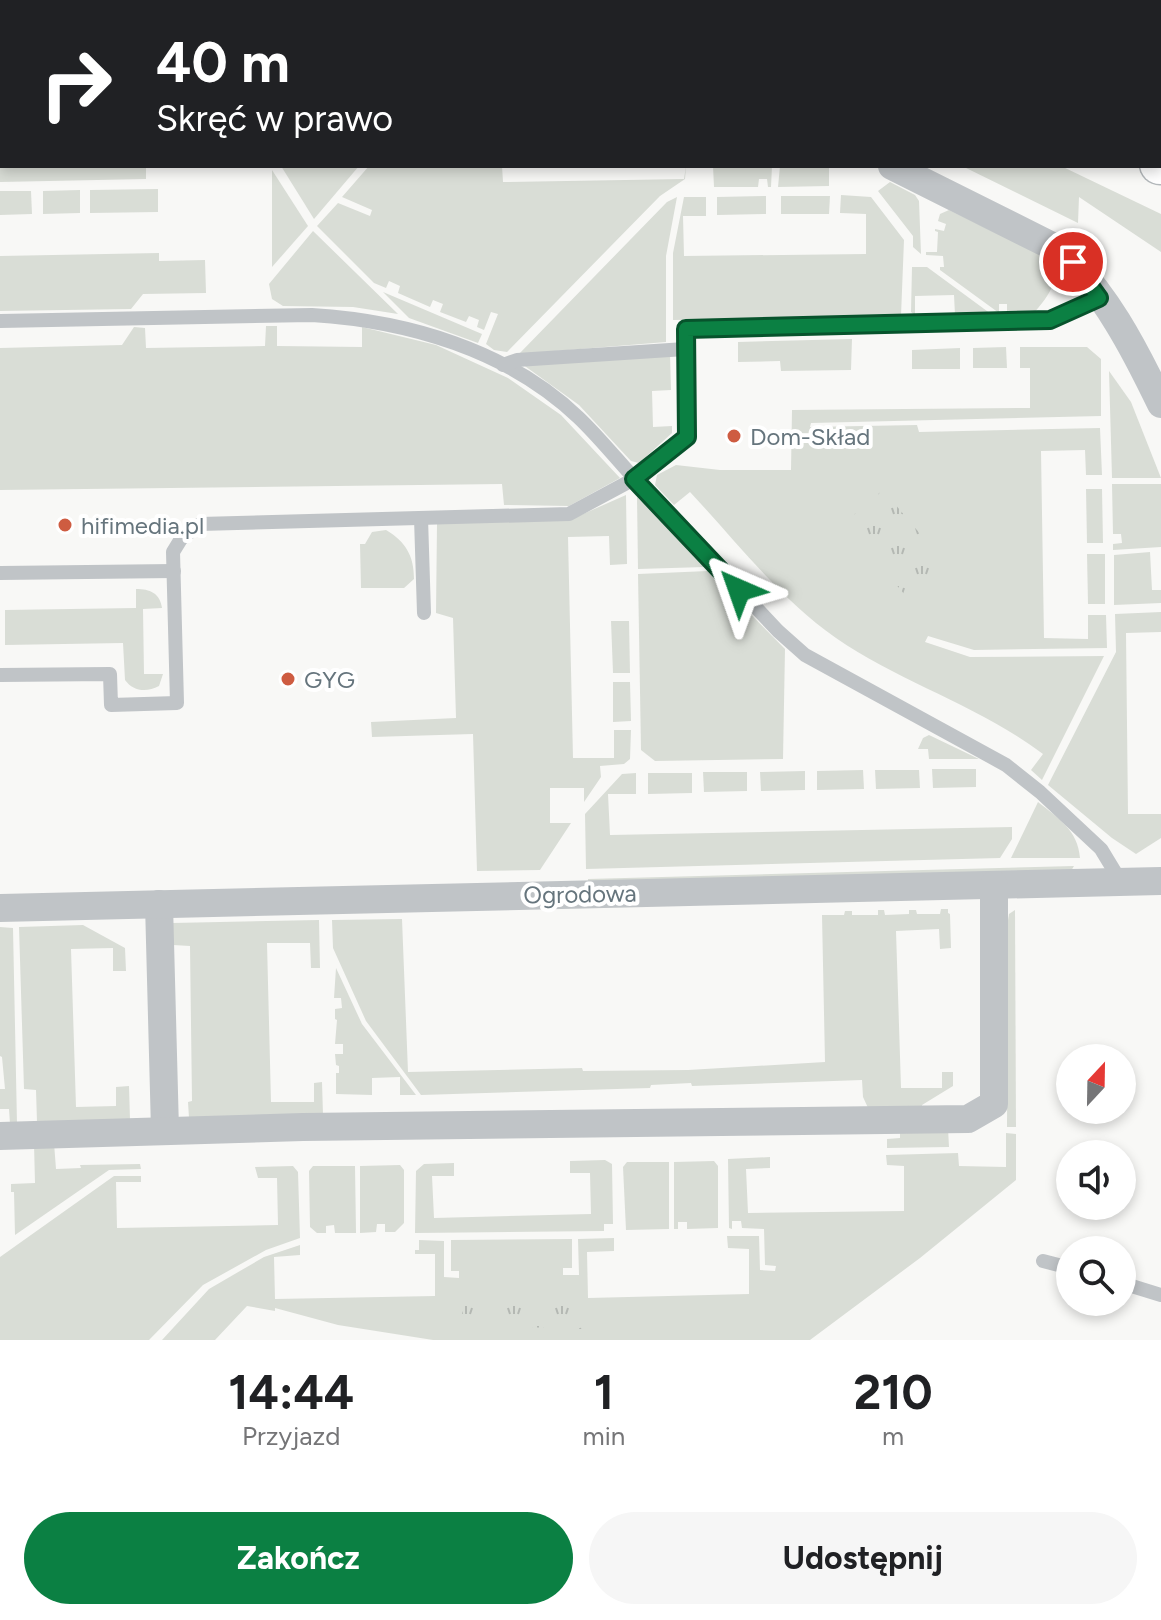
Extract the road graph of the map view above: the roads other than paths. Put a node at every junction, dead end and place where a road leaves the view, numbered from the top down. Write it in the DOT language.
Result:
graph roads {
  1 [pos="896,168"];
  2 [pos="1099,298"];
  3 [pos="0,321"];
  4 [pos="685,349"];
  5 [pos="503,365"];
  6 [pos="1161,404"];
  7 [pos="634,479"];
  8 [pos="421,518"];
  9 [pos="174,571"];
  10 [pos="0,573"];
  11 [pos="424,613"];
  12 [pos="0,675"];
  13 [pos="1161,881"];
  14 [pos="1121,882"];
  15 [pos="994,885"];
  16 [pos="159,904"];
  17 [pos="0,908"];
  18 [pos="165,1130"];
  19 [pos="0,1136"];
  20 [pos="1043,1261"];
  21 [pos="1056,1264"];
  22 [pos="1136,1287"];
  23 [pos="1161,1295"];
  1 -- 2 [label="street"];
  2 -- 4 [label="lane"];
  2 -- 6 [label="street"];
  3 -- 5 [label="lane"];
  4 -- 5 [label="lane"];
  4 -- 7 [label="lane"];
  5 -- 7 [label="lane"];
  7 -- 8 [label="lane"];
  7 -- 14 [label="lane"];
  8 -- 9 [label="lane"];
  8 -- 11 [label="lane"];
  9 -- 10 [label="lane"];
  9 -- 12 [label="lane"];
  13 -- 14 [label="street, Ogrodowa"];
  14 -- 15 [label="street, Ogrodowa"];
  15 -- 16 [label="street, Ogrodowa"];
  15 -- 18 [label="street"];
  16 -- 17 [label="street, Ogrodowa"];
  16 -- 18 [label="street"];
  18 -- 19 [label="street"];
  20 -- 21 [label="lane"];
  22 -- 23 [label="lane"];
}
